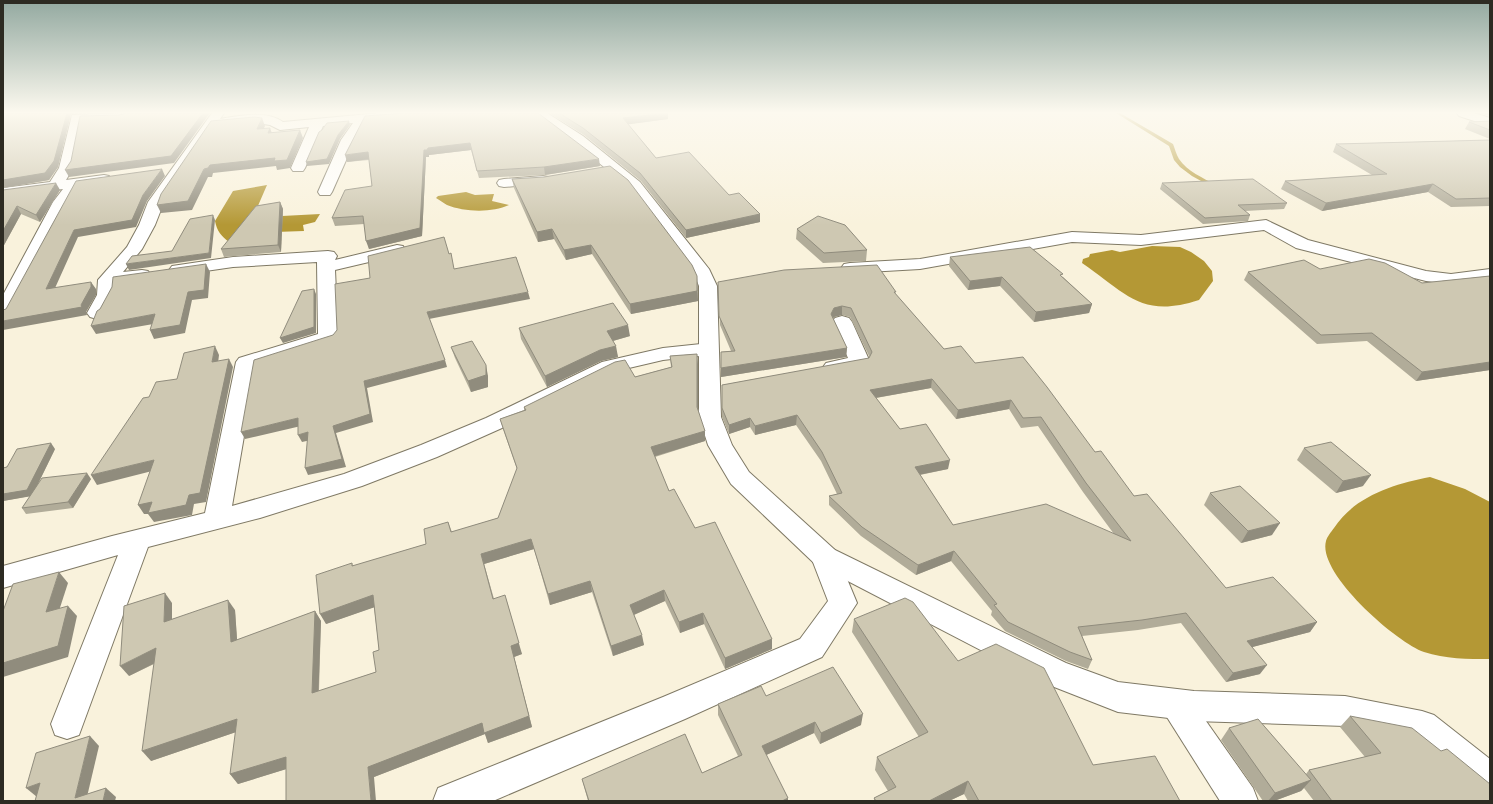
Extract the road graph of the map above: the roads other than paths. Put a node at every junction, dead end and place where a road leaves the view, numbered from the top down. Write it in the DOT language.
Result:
graph roads {
  1 [pos="69,151"];
  2 [pos="189,151"];
  3 [pos="306,151"];
  4 [pos="343,151"];
  5 [pos="587,151"];
  6 [pos="179,168"];
  7 [pos="298,168"];
  8 [pos="160,172"];
  9 [pos="116,178"];
  10 [pos="558,178"];
  11 [pos="74,183"];
  12 [pos="504,183"];
  13 [pos="55,185"];
  14 [pos="3,192"];
  15 [pos="325,192"];
  16 [pos="410,246"];
  17 [pos="326,267"];
  18 [pos="837,269"];
  19 [pos="1490,274"];
  20 [pos="108,280"];
  21 [pos="3,312"];
  22 [pos="97,313"];
  23 [pos="842,322"];
  24 [pos="710,354"];
  25 [pos="815,370"];
  26 [pos="217,520"];
  27 [pos="137,540"];
  28 [pos="825,557"];
  29 [pos="3,577"];
  30 [pos="1176,704"];
  31 [pos="67,724"];
  32 [pos="1490,780"];
  33 [pos="451,801"];
  34 [pos="1240,801"];
  1 -- 13 [label="street"];
  2 -- 6 [label="street"];
  3 -- 7 [label="street"];
  4 -- 15 [label="street"];
  5 -- 24 [label="street"];
  6 -- 8 [label="street"];
  6 -- 20 [label="street"];
  9 -- 11 [label="street"];
  10 -- 12 [label="street"];
  11 -- 13 [label="street"];
  11 -- 21 [label="street"];
  13 -- 14 [label="street"];
  16 -- 17 [label="street"];
  17 -- 20 [label="street"];
  17 -- 26 [label="street"];
  18 -- 19 [label="street"];
  20 -- 22 [label="street"];
  23 -- 25 [label="street"];
  24 -- 26 [label="street"];
  24 -- 28 [label="street"];
  26 -- 27 [label="street"];
  27 -- 29 [label="street"];
  27 -- 31 [label="street"];
  28 -- 30 [label="street"];
  28 -- 33 [label="street"];
  30 -- 32 [label="street"];
  30 -- 34 [label="street"];
}
